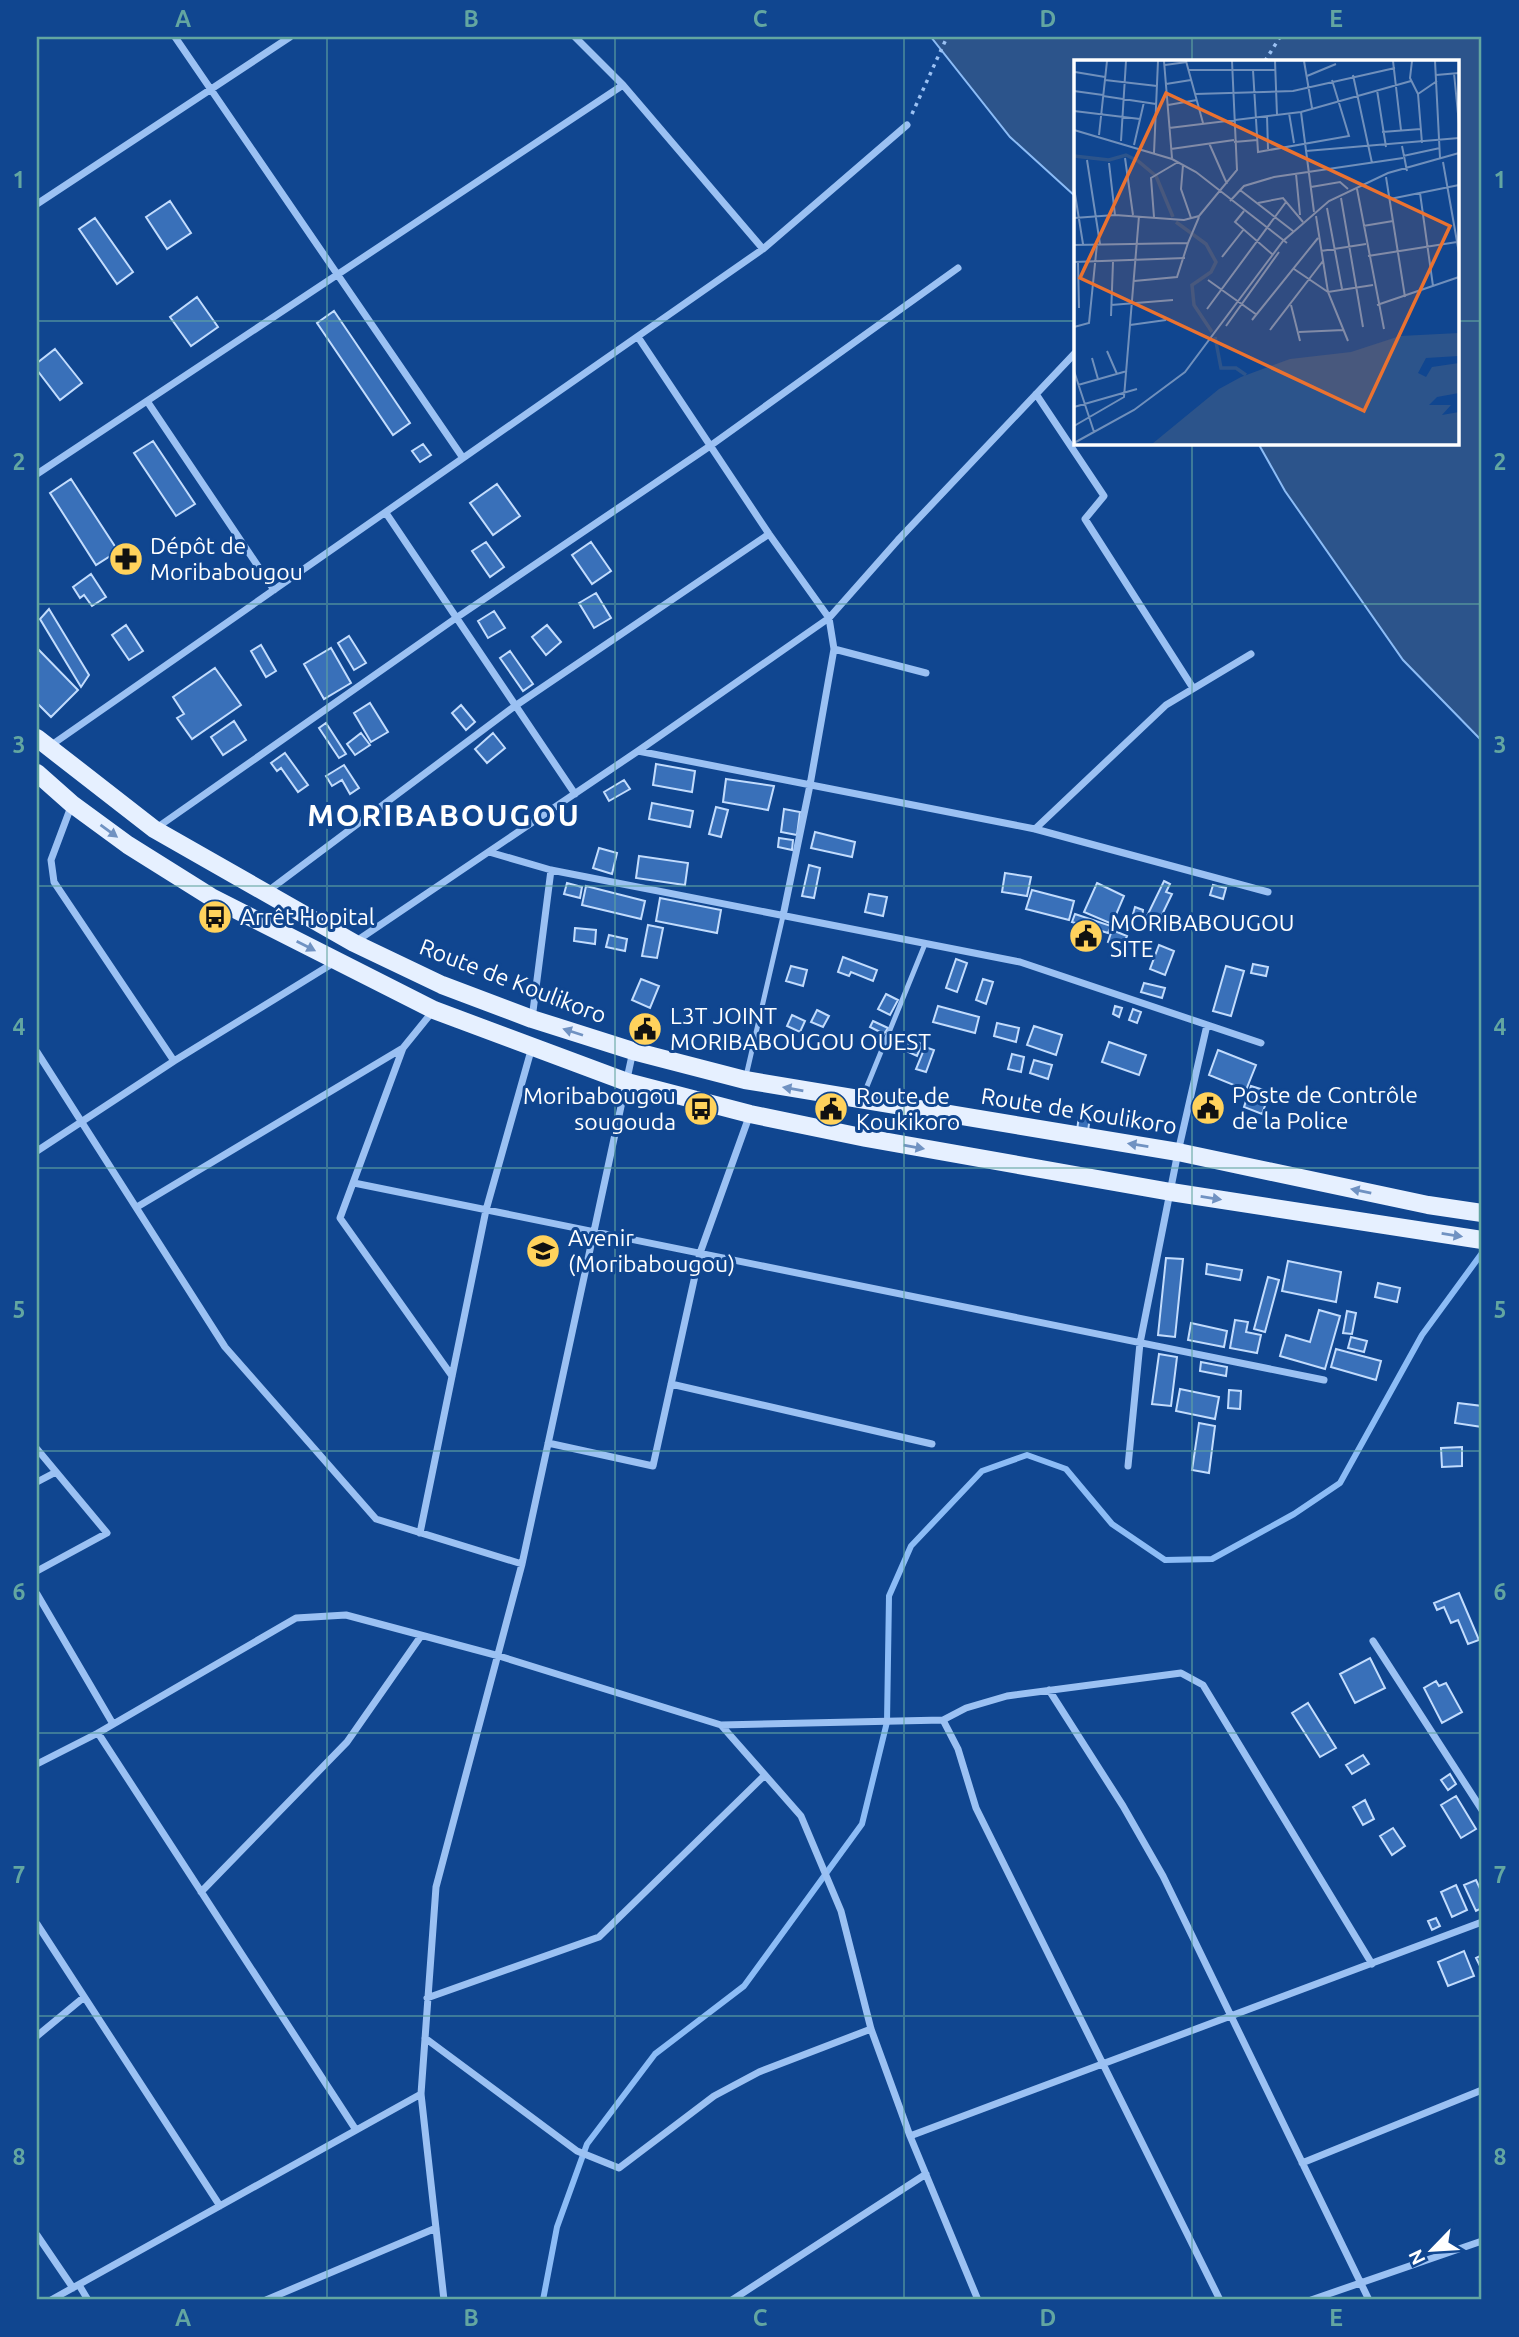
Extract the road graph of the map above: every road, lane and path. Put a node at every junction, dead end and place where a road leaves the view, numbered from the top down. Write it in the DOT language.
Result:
graph roads {
  1 [pos="175,37"];
  2 [pos="290,37"];
  3 [pos="575,37"];
  4 [pos="947,37"];
  5 [pos="1280,37"];
  6 [pos="1266,60"];
  7 [pos="623,85"];
  8 [pos="211,89"];
  9 [pos="907,125"];
  10 [pos="37,204"];
  11 [pos="763,249"];
  12 [pos="958,268"];
  13 [pos="337,275"];
  14 [pos="638,337"];
  15 [pos="1074,354"];
  16 [pos="1036,394"];
  17 [pos="146,401"];
  18 [pos="710,446"];
  19 [pos="463,458"];
  20 [pos="37,474"];
  21 [pos="386,513"];
  22 [pos="769,534"];
  23 [pos="274,590"];
  24 [pos="456,618"];
  25 [pos="829,618"];
  26 [pos="835,649"];
  27 [pos="1251,654"];
  28 [pos="926,673"];
  29 [pos="1193,688"];
  30 [pos="516,706"];
  31 [pos="42,743"];
  32 [pos="638,751"];
  33 [pos="37,774"];
  34 [pos="810,785"];
  35 [pos="575,794"];
  36 [pos="72,804"];
  37 [pos="154,829"];
  38 [pos="1035,829"];
  39 [pos="489,852"];
  40 [pos="551,870"];
  41 [pos="267,892"];
  42 [pos="1268,892"];
  43 [pos="783,916"];
  44 [pos="354,943"];
  45 [pos="925,944"];
  46 [pos="336,961"];
  47 [pos="434,1010"];
  48 [pos="532,1019"];
  49 [pos="1208,1025"];
  50 [pos="1261,1043"];
  51 [pos="532,1046"];
  52 [pos="403,1048"];
  53 [pos="633,1051"];
  54 [pos="37,1052"];
  55 [pos="174,1061"];
  56 [pos="745,1080"];
  57 [pos="626,1082"];
  58 [pos="862,1101"];
  59 [pos="750,1114"];
  60 [pos="83,1121"];
  61 [pos="37,1152"];
  62 [pos="1178,1152"];
  63 [pos="354,1183"];
  64 [pos="1171,1192"];
  65 [pos="137,1207"];
  66 [pos="486,1210"];
  67 [pos="1482,1213"];
  68 [pos="593,1232"];
  69 [pos="1482,1240"];
  70 [pos="700,1253"];
  71 [pos="1140,1343"];
  72 [pos="452,1376"];
  73 [pos="1324,1380"];
  74 [pos="671,1384"];
  75 [pos="548,1443"];
  76 [pos="932,1444"];
  77 [pos="37,1449"];
  78 [pos="1128,1466"];
  79 [pos="56,1472"];
  80 [pos="37,1482"];
  81 [pos="420,1533"];
  82 [pos="522,1564"];
  83 [pos="37,1571"];
  84 [pos="37,1594"];
  85 [pos="421,1636"];
  86 [pos="1373,1641"];
  87 [pos="499,1656"];
  88 [pos="1049,1690"];
  89 [pos="943,1720"];
  90 [pos="113,1724"];
  91 [pos="721,1726"];
  92 [pos="98,1733"];
  93 [pos="37,1764"];
  94 [pos="765,1775"];
  95 [pos="1482,1810"];
  96 [pos="201,1892"];
  97 [pos="1482,1922"];
  98 [pos="37,1924"];
  99 [pos="1372,1964"];
  100 [pos="83,1998"];
  101 [pos="427,1998"];
  102 [pos="1231,2017"];
  103 [pos="871,2029"];
  104 [pos="37,2036"];
  105 [pos="425,2038"];
  106 [pos="1103,2064"];
  107 [pos="1482,2090"];
  108 [pos="422,2094"];
  109 [pos="356,2130"];
  110 [pos="911,2136"];
  111 [pos="1302,2163"];
  112 [pos="926,2174"];
  113 [pos="220,2206"];
  114 [pos="436,2228"];
  115 [pos="37,2235"];
  116 [pos="1482,2241"];
  117 [pos="1360,2283"];
  118 [pos="76,2286"];
  119 [pos="51,2300"];
  120 [pos="88,2300"];
  121 [pos="266,2300"];
  122 [pos="444,2300"];
  123 [pos="732,2300"];
  124 [pos="978,2300"];
  125 [pos="1220,2300"];
  126 [pos="1311,2300"];
  127 [pos="1369,2300"];
  1 -- 8 [label="street"];
  2 -- 8 [label="street"];
  3 -- 7 [label="street"];
  4 -- 9 [label="path"];
  5 -- 6 [label="path"];
  7 -- 11 [label="street"];
  7 -- 13 [label="street"];
  8 -- 10 [label="street"];
  8 -- 13 [label="street"];
  9 -- 11 [label="street"];
  11 -- 14 [label="street"];
  12 -- 18 [label="street"];
  13 -- 17 [label="street"];
  13 -- 19 [label="street"];
  14 -- 18 [label="street"];
  14 -- 19 [label="street"];
  15 -- 16 [label="street"];
  16 -- 25 [label="street"];
  16 -- 29 [label="street"];
  17 -- 20 [label="street"];
  17 -- 23 [label="street"];
  18 -- 22 [label="street"];
  18 -- 24 [label="street"];
  19 -- 21 [label="street"];
  21 -- 23 [label="street"];
  21 -- 24 [label="street"];
  22 -- 25 [label="street"];
  22 -- 30 [label="street"];
  23 -- 31 [label="street"];
  24 -- 30 [label="street"];
  24 -- 37 [label="street"];
  25 -- 26 [label="street"];
  25 -- 32 [label="street"];
  26 -- 28 [label="street"];
  26 -- 34 [label="street"];
  27 -- 29 [label="street"];
  29 -- 38 [label="street"];
  30 -- 35 [label="street"];
  30 -- 41 [label="street"];
  31 -- 37 [label="main road, Route de Koulikoro"];
  32 -- 34 [label="street"];
  32 -- 35 [label="street"];
  33 -- 36 [label="main road"];
  34 -- 38 [label="street"];
  34 -- 43 [label="street"];
  35 -- 39 [label="street"];
  36 -- 46 [label="main road, one-way"];
  36 -- 55 [label="street"];
  37 -- 41 [label="main road, Route de Koulikoro"];
  38 -- 42 [label="street"];
  39 -- 40 [label="street"];
  39 -- 44 [label="street"];
  40 -- 43 [label="street"];
  40 -- 48 [label="street"];
  41 -- 44 [label="main road, Route de Koulikoro"];
  43 -- 45 [label="street"];
  43 -- 56 [label="lane"];
  44 -- 48 [label="main road, Route de Koulikoro"];
  45 -- 49 [label="street"];
  45 -- 58 [label="lane"];
  46 -- 47 [label="main road"];
  46 -- 55 [label="street"];
  47 -- 51 [label="main road"];
  47 -- 52 [label="street"];
  53 -- 48 [label="main road, Route de Koulikoro, one-way"];
  49 -- 50 [label="street"];
  49 -- 62 [label="street"];
  51 -- 57 [label="main road"];
  51 -- 66 [label="street"];
  52 -- 63 [label="street"];
  52 -- 65 [label="street"];
  53 -- 56 [label="main road, Route de Koulikoro"];
  53 -- 57 [label="street"];
  54 -- 60 [label="street"];
  55 -- 60 [label="street"];
  58 -- 56 [label="main road, Route de Koulikoro, one-way"];
  57 -- 59 [label="main road"];
  57 -- 68 [label="street"];
  62 -- 58 [label="main road, Route de Koulikoro, one-way"];
  59 -- 64 [label="main road, one-way"];
  59 -- 70 [label="street"];
  60 -- 61 [label="street"];
  60 -- 65 [label="street"];
  62 -- 64 [label="street"];
  67 -- 62 [label="main road, Route de Koulikoro, one-way"];
  63 -- 66 [label="street"];
  63 -- 72 [label="street"];
  64 -- 69 [label="main road, one-way"];
  64 -- 71 [label="street"];
  65 -- 81 [label="street"];
  66 -- 68 [label="street"];
  66 -- 72 [label="street"];
  68 -- 70 [label="street"];
  68 -- 75 [label="street"];
  70 -- 71 [label="street"];
  70 -- 74 [label="street"];
  71 -- 73 [label="street"];
  71 -- 78 [label="street"];
  72 -- 81 [label="street"];
  74 -- 75 [label="street"];
  74 -- 76 [label="street"];
  75 -- 82 [label="street"];
  77 -- 79 [label="street"];
  79 -- 80 [label="street"];
  79 -- 83 [label="street"];
  81 -- 82 [label="street"];
  82 -- 87 [label="street"];
  84 -- 90 [label="street"];
  85 -- 87 [label="street"];
  85 -- 90 [label="street"];
  85 -- 96 [label="street"];
  86 -- 95 [label="street"];
  87 -- 91 [label="street"];
  87 -- 101 [label="street"];
  88 -- 89 [label="street"];
  88 -- 99 [label="street"];
  88 -- 102 [label="street"];
  89 -- 91 [label="street"];
  89 -- 106 [label="street"];
  90 -- 92 [label="street"];
  91 -- 94 [label="street"];
  92 -- 93 [label="street"];
  92 -- 96 [label="street"];
  94 -- 101 [label="street"];
  94 -- 103 [label="street"];
  96 -- 109 [label="street"];
  97 -- 99 [label="street"];
  98 -- 100 [label="street"];
  99 -- 102 [label="street"];
  100 -- 104 [label="street"];
  100 -- 113 [label="street"];
  101 -- 105 [label="street"];
  102 -- 106 [label="street"];
  102 -- 111 [label="street"];
  103 -- 105 [label="street"];
  103 -- 110 [label="street"];
  105 -- 108 [label="street"];
  106 -- 110 [label="street"];
  106 -- 125 [label="street"];
  107 -- 111 [label="street"];
  108 -- 109 [label="street"];
  108 -- 114 [label="street"];
  109 -- 113 [label="street"];
  110 -- 112 [label="street"];
  111 -- 117 [label="street"];
  112 -- 123 [label="street"];
  112 -- 124 [label="street"];
  113 -- 118 [label="street"];
  114 -- 121 [label="street"];
  114 -- 122 [label="street"];
  115 -- 118 [label="street"];
  116 -- 117 [label="street"];
  117 -- 126 [label="street"];
  117 -- 127 [label="street"];
  118 -- 119 [label="street"];
  118 -- 120 [label="street"];
}
